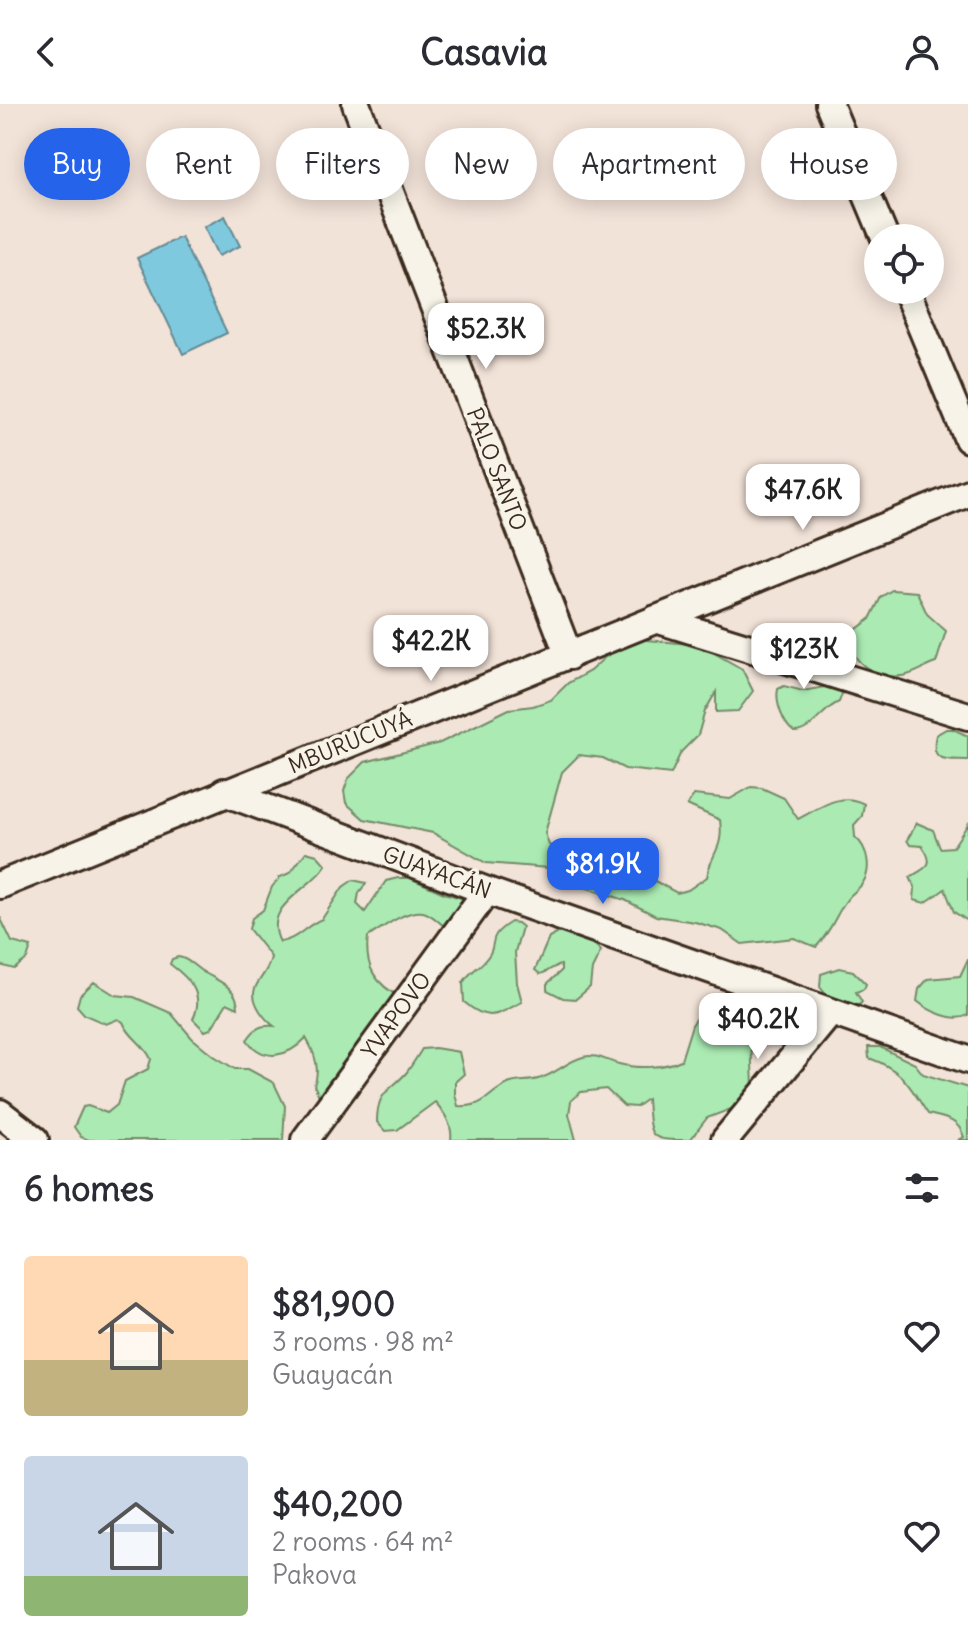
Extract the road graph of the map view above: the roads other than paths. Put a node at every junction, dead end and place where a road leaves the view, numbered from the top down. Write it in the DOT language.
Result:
graph roads {
  1 [pos="356,104"];
  2 [pos="829,104"];
  3 [pos="879,224"];
  4 [pos="912,304"];
  5 [pos="968,439"];
  6 [pos="968,493"];
  7 [pos="656,619"];
  8 [pos="569,656"];
  9 [pos="968,716"];
  10 [pos="224,792"];
  11 [pos="0,885"];
  12 [pos="487,891"];
  13 [pos="830,1013"];
  14 [pos="968,1060"];
  15 [pos="0,1113"];
  16 [pos="35,1140"];
  17 [pos="305,1140"];
  18 [pos="725,1140"];
  1 -- 8 [label="street, PALO SANTO"];
  2 -- 3 [label="street"];
  4 -- 5 [label="street"];
  6 -- 7 [label="street, MBURUCUYÁ"];
  7 -- 8 [label="street, MBURUCUYÁ"];
  7 -- 9 [label="street"];
  8 -- 10 [label="street, MBURUCUYÁ"];
  10 -- 11 [label="street, MBURUCUYÁ"];
  10 -- 12 [label="street, GUAYACÁN"];
  12 -- 13 [label="street, GUAYACÁN"];
  12 -- 17 [label="street, YVAPOVO"];
  13 -- 14 [label="street, GUAYACÁN"];
  13 -- 18 [label="street"];
  15 -- 16 [label="street"];
}
